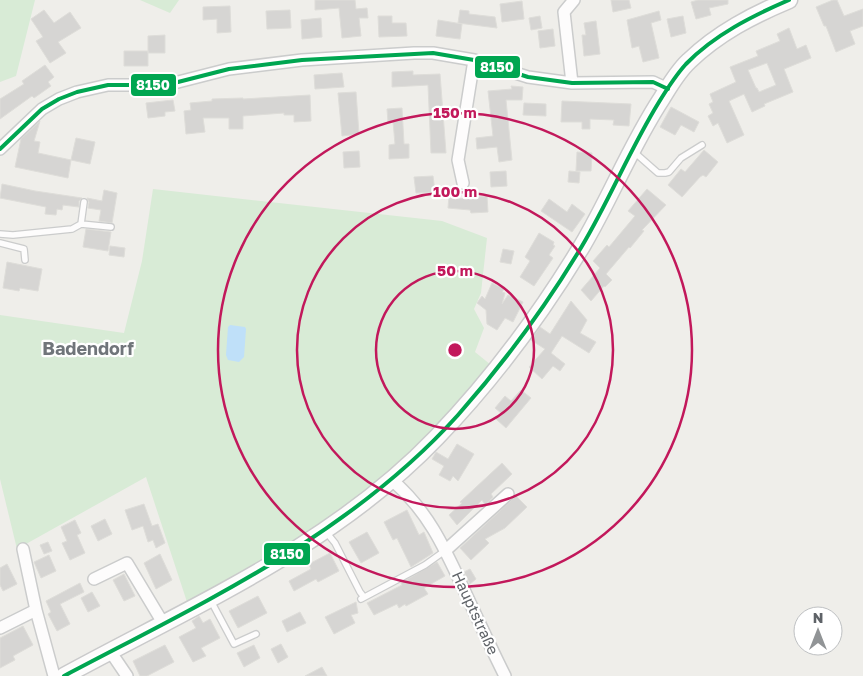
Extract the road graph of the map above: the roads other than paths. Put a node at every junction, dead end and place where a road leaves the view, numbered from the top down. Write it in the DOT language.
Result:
graph roads {
  1 [pos="574,0"];
  2 [pos="780,2"];
  3 [pos="474,60"];
  4 [pos="572,83"];
  5 [pos="668,89"];
  6 [pos="702,145"];
  7 [pos="0,149"];
  8 [pos="631,150"];
  9 [pos="463,183"];
  10 [pos="84,202"];
  11 [pos="81,224"];
  12 [pos="111,227"];
  13 [pos="0,234"];
  14 [pos="0,243"];
  15 [pos="25,260"];
  16 [pos="392,480"];
  17 [pos="508,494"];
  18 [pos="325,530"];
  19 [pos="22,548"];
  20 [pos="446,550"];
  21 [pos="94,579"];
  22 [pos="210,599"];
  23 [pos="36,610"];
  24 [pos="163,623"];
  25 [pos="0,628"];
  26 [pos="256,634"];
  27 [pos="110,651"];
  28 [pos="54,676"];
  29 [pos="64,676"];
  30 [pos="127,676"];
  31 [pos="504,676"];
  1 -- 4 [label="street"];
  2 -- 5 [label="main road"];
  3 -- 4 [label="street"];
  3 -- 7 [label="street"];
  3 -- 9 [label="street"];
  4 -- 5 [label="street"];
  5 -- 8 [label="main road"];
  6 -- 8 [label="lane"];
  8 -- 16 [label="main road"];
  10 -- 11 [label="lane"];
  11 -- 12 [label="lane"];
  11 -- 13 [label="lane"];
  14 -- 15 [label="lane"];
  16 -- 18 [label="main road"];
  16 -- 20 [label="street, Hauptstraße"];
  17 -- 20 [label="street"];
  18 -- 20 [label="lane"];
  18 -- 22 [label="main road"];
  19 -- 23 [label="street"];
  20 -- 31 [label="street, Hauptstraße"];
  21 -- 24 [label="street"];
  22 -- 24 [label="main road"];
  22 -- 26 [label="lane"];
  23 -- 25 [label="street"];
  23 -- 28 [label="street"];
  24 -- 27 [label="main road"];
  27 -- 29 [label="main road"];
  27 -- 30 [label="street"];
}
